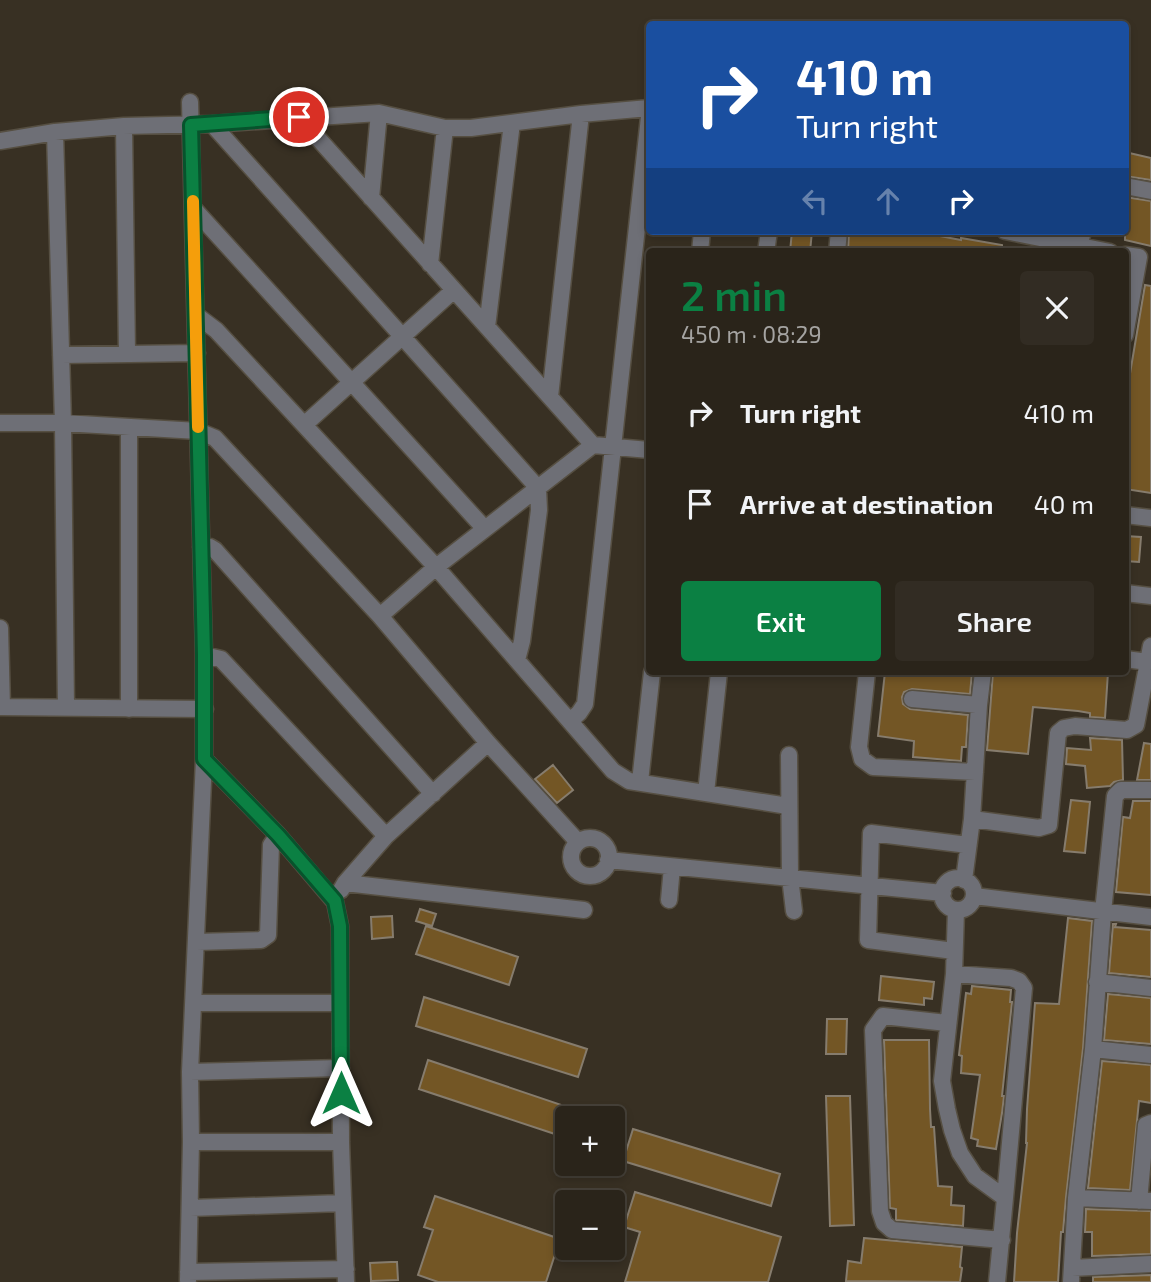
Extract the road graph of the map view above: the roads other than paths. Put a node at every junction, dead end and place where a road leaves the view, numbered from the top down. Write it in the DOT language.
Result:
graph roads {
  1 [pos="190,102"];
  2 [pos="646,108"];
  3 [pos="379,113"];
  4 [pos="581,114"];
  5 [pos="299,117"];
  6 [pos="512,123"];
  7 [pos="212,124"];
  8 [pos="191,125"];
  9 [pos="124,126"];
  10 [pos="445,128"];
  11 [pos="55,132"];
  12 [pos="0,141"];
  13 [pos="646,144"];
  14 [pos="1129,187"];
  15 [pos="1151,191"];
  16 [pos="371,198"];
  17 [pos="193,208"];
  18 [pos="1030,235"];
  19 [pos="1080,243"];
  20 [pos="1139,257"];
  21 [pos="430,264"];
  22 [pos="454,290"];
  23 [pos="1129,313"];
  24 [pos="196,315"];
  25 [pos="487,327"];
  26 [pos="402,337"];
  27 [pos="127,354"];
  28 [pos="197,354"];
  29 [pos="61,355"];
  30 [pos="351,382"];
  31 [pos="550,397"];
  32 [pos="0,423"];
  33 [pos="63,423"];
  34 [pos="304,425"];
  35 [pos="129,427"];
  36 [pos="198,431"];
  37 [pos="593,445"];
  38 [pos="612,447"];
  39 [pos="646,450"];
  40 [pos="538,488"];
  41 [pos="1129,515"];
  42 [pos="1151,518"];
  43 [pos="485,529"];
  44 [pos="201,547"];
  45 [pos="436,567"];
  46 [pos="1129,593"];
  47 [pos="1151,596"];
  48 [pos="380,616"];
  49 [pos="0,628"];
  50 [pos="1149,654"];
  51 [pos="204,655"];
  52 [pos="1129,658"];
  53 [pos="517,660"];
  54 [pos="653,675"];
  55 [pos="719,675"];
  56 [pos="867,675"];
  57 [pos="983,675"];
  58 [pos="912,699"];
  59 [pos="979,705"];
  60 [pos="1,707"];
  61 [pos="65,708"];
  62 [pos="129,709"];
  63 [pos="205,709"];
  64 [pos="570,721"];
  65 [pos="488,743"];
  66 [pos="789,755"];
  67 [pos="204,759"];
  68 [pos="975,772"];
  69 [pos="640,782"];
  70 [pos="1151,790"];
  71 [pos="706,793"];
  72 [pos="433,794"];
  73 [pos="788,806"];
  74 [pos="972,819"];
  75 [pos="278,835"];
  76 [pos="386,836"];
  77 [pos="578,842"];
  78 [pos="968,845"];
  79 [pos="608,860"];
  80 [pos="673,867"];
  81 [pos="586,875"];
  82 [pos="790,877"];
  83 [pos="964,880"];
  84 [pos="345,883"];
  85 [pos="871,886"];
  86 [pos="585,893"];
  87 [pos="943,893"];
  88 [pos="974,896"];
  89 [pos="335,901"];
  90 [pos="668,901"];
  91 [pos="584,910"];
  92 [pos="956,910"];
  93 [pos="794,911"];
  94 [pos="1102,912"];
  95 [pos="1151,917"];
  96 [pos="197,942"];
  97 [pos="954,951"];
  98 [pos="954,974"];
  99 [pos="1097,982"];
  100 [pos="1151,988"];
  101 [pos="194,1003"];
  102 [pos="340,1003"];
  103 [pos="947,1023"];
  104 [pos="1093,1049"];
  105 [pos="1151,1055"];
  106 [pos="341,1068"];
  107 [pos="190,1072"];
  108 [pos="1149,1124"];
  109 [pos="191,1142"];
  110 [pos="341,1142"];
  111 [pos="1005,1198"];
  112 [pos="1076,1198"];
  113 [pos="1145,1201"];
  114 [pos="343,1203"];
  115 [pos="190,1208"];
  116 [pos="1002,1240"];
  117 [pos="1151,1264"];
  118 [pos="1071,1275"];
  119 [pos="346,1276"];
  120 [pos="188,1277"];
  121 [pos="997,1282"];
  1 -- 8 [label="street"];
  2 -- 4 [label="street"];
  3 -- 5 [label="street"];
  3 -- 10 [label="street"];
  3 -- 16 [label="street"];
  4 -- 6 [label="street"];
  4 -- 31 [label="street"];
  5 -- 7 [label="street"];
  5 -- 16 [label="street"];
  6 -- 10 [label="street"];
  6 -- 25 [label="street"];
  7 -- 8 [label="street"];
  7 -- 26 [label="street"];
  8 -- 9 [label="street"];
  8 -- 17 [label="street"];
  9 -- 11 [label="street"];
  9 -- 27 [label="street"];
  10 -- 21 [label="street"];
  11 -- 12 [label="street"];
  11 -- 29 [label="street"];
  13 -- 38 [label="street"];
  14 -- 15 [label="street"];
  16 -- 21 [label="street"];
  17 -- 24 [label="street"];
  17 -- 30 [label="street"];
  18 -- 19 [label="street"];
  20 -- 23 [label="street"];
  21 -- 22 [label="street"];
  22 -- 25 [label="street"];
  22 -- 26 [label="street"];
  24 -- 28 [label="street"];
  24 -- 34 [label="street"];
  25 -- 31 [label="street"];
  26 -- 30 [label="street"];
  26 -- 40 [label="street"];
  27 -- 28 [label="street"];
  27 -- 29 [label="street"];
  28 -- 36 [label="street"];
  29 -- 33 [label="street"];
  30 -- 34 [label="street"];
  30 -- 43 [label="street"];
  31 -- 37 [label="street"];
  32 -- 33 [label="street"];
  33 -- 35 [label="street"];
  33 -- 61 [label="street"];
  34 -- 45 [label="street"];
  35 -- 36 [label="street"];
  35 -- 62 [label="street"];
  36 -- 44 [label="street"];
  36 -- 48 [label="street"];
  37 -- 38 [label="street"];
  37 -- 40 [label="street"];
  38 -- 39 [label="street"];
  38 -- 64 [label="street"];
  40 -- 43 [label="street"];
  40 -- 53 [label="street"];
  41 -- 42 [label="street"];
  43 -- 45 [label="street"];
  44 -- 51 [label="street"];
  44 -- 72 [label="street"];
  45 -- 48 [label="street"];
  45 -- 53 [label="street"];
  46 -- 47 [label="street"];
  48 -- 65 [label="street"];
  49 -- 60 [label="street"];
  50 -- 52 [label="street"];
  50 -- 74 [label="street"];
  51 -- 63 [label="street"];
  51 -- 76 [label="street"];
  53 -- 64 [label="street"];
  54 -- 69 [label="street"];
  55 -- 71 [label="street"];
  56 -- 68 [label="street"];
  57 -- 59 [label="street"];
  58 -- 59 [label="street"];
  59 -- 68 [label="street"];
  60 -- 61 [label="street"];
  61 -- 62 [label="street"];
  62 -- 63 [label="street"];
  63 -- 67 [label="street"];
  64 -- 69 [label="street"];
  65 -- 72 [label="street"];
  65 -- 77 [label="street"];
  66 -- 73 [label="street"];
  67 -- 75 [label="street"];
  67 -- 96 [label="street"];
  68 -- 74 [label="street"];
  69 -- 71 [label="street"];
  70 -- 94 [label="street"];
  71 -- 73 [label="street"];
  72 -- 76 [label="street"];
  73 -- 82 [label="street"];
  74 -- 78 [label="street"];
  75 -- 89 [label="street"];
  75 -- 96 [label="street"];
  76 -- 84 [label="street"];
  77 -- 79 [label="street"];
  77 -- 81 [label="street"];
  78 -- 83 [label="street"];
  78 -- 85 [label="street"];
  79 -- 80 [label="street"];
  79 -- 81 [label="street"];
  80 -- 82 [label="street"];
  80 -- 90 [label="street"];
  81 -- 86 [label="street"];
  82 -- 85 [label="street"];
  82 -- 93 [label="street"];
  83 -- 87 [label="street"];
  83 -- 88 [label="street"];
  84 -- 89 [label="street"];
  84 -- 91 [label="street"];
  85 -- 87 [label="street"];
  85 -- 97 [label="street"];
  87 -- 92 [label="street"];
  88 -- 92 [label="street"];
  88 -- 94 [label="street"];
  89 -- 102 [label="street"];
  92 -- 97 [label="street"];
  94 -- 95 [label="street"];
  94 -- 99 [label="street"];
  96 -- 101 [label="street"];
  97 -- 98 [label="street"];
  98 -- 103 [label="street"];
  98 -- 111 [label="street"];
  99 -- 100 [label="street"];
  99 -- 104 [label="street"];
  101 -- 102 [label="street"];
  101 -- 107 [label="street"];
  102 -- 106 [label="street"];
  103 -- 111 [label="street"];
  103 -- 116 [label="street"];
  104 -- 105 [label="street"];
  104 -- 112 [label="street"];
  106 -- 107 [label="street"];
  106 -- 110 [label="street"];
  107 -- 109 [label="street"];
  108 -- 113 [label="street"];
  109 -- 110 [label="street"];
  109 -- 115 [label="street"];
  110 -- 114 [label="street"];
  111 -- 116 [label="street"];
  112 -- 113 [label="street"];
  112 -- 118 [label="street"];
  114 -- 115 [label="street"];
  114 -- 119 [label="street"];
  115 -- 120 [label="street"];
  116 -- 121 [label="street"];
  117 -- 118 [label="street"];
  119 -- 120 [label="street"];
}
